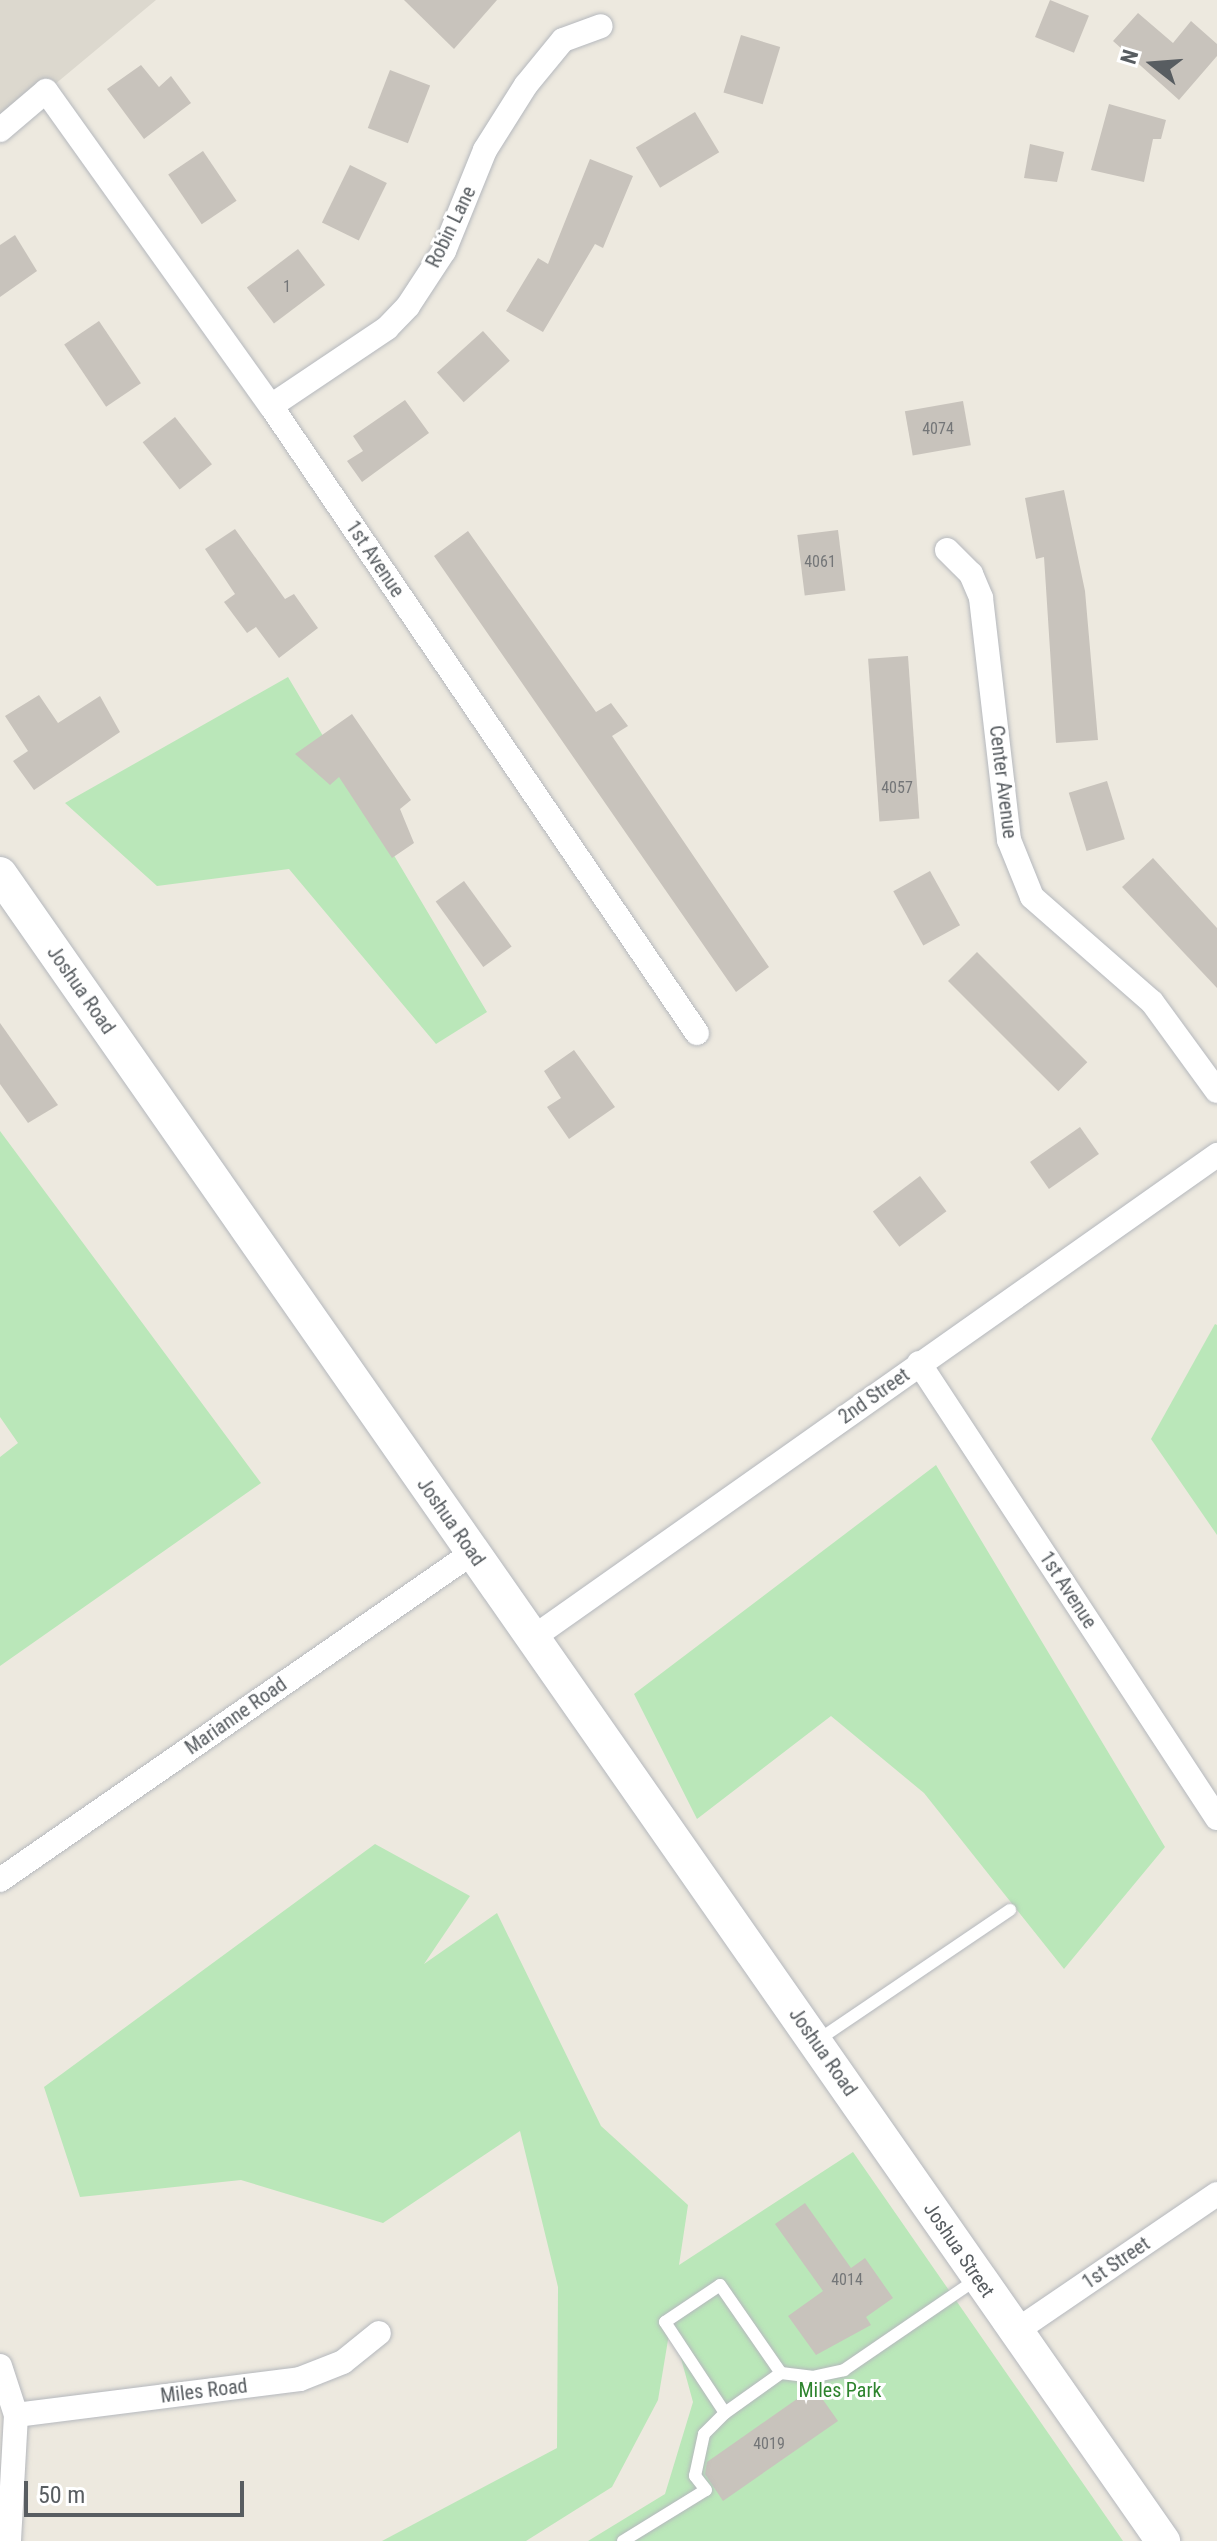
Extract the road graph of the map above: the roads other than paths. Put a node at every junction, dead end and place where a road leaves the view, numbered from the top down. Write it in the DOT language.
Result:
graph roads {
  1 [pos="601,26"];
  2 [pos="0,130"];
  3 [pos="271,406"];
  4 [pos="947,550"];
  5 [pos="0,874"];
  6 [pos="697,1033"];
  7 [pos="1217,1091"];
  8 [pos="1217,1155"];
  9 [pos="919,1363"];
  10 [pos="472,1553"];
  11 [pos="531,1639"];
  12 [pos="1217,1818"];
  13 [pos="0,1880"];
  14 [pos="1010,1910"];
  15 [pos="815,2042"];
  16 [pos="904,2168"];
  17 [pos="1213,2204"];
  18 [pos="978,2279"];
  19 [pos="1016,2331"];
  20 [pos="379,2333"];
  21 [pos="0,2366"];
  22 [pos="781,2373"];
  23 [pos="725,2413"];
  24 [pos="16,2415"];
  25 [pos="9,2541"];
  26 [pos="623,2541"];
  27 [pos="1163,2541"];
  1 -- 3 [label="street, Robin Lane"];
  2 -- 3 [label="street, 1st Avenue"];
  3 -- 6 [label="street, 1st Avenue"];
  4 -- 7 [label="street, Center Avenue"];
  5 -- 10 [label="main road, Joshua Road"];
  8 -- 9 [label="street, 2nd Street"];
  9 -- 11 [label="street, 2nd Street"];
  9 -- 12 [label="street, 1st Avenue"];
  10 -- 11 [label="main road, Joshua Road"];
  10 -- 13 [label="street, Marianne Road"];
  11 -- 15 [label="main road, Joshua Road"];
  14 -- 15 [label="lane"];
  15 -- 16 [label="main road, Joshua Road"];
  16 -- 18 [label="main road, Joshua Street"];
  17 -- 19 [label="street, 1st Street"];
  18 -- 19 [label="main road, Joshua Street"];
  18 -- 22 [label="lane"];
  19 -- 27 [label="main road"];
  20 -- 24 [label="street, Miles Road"];
  21 -- 24 [label="street"];
  22 -- 23 [label="lane"];
  22 -- 23 [label="lane"];
  23 -- 26 [label="lane"];
  24 -- 25 [label="street"];
}
